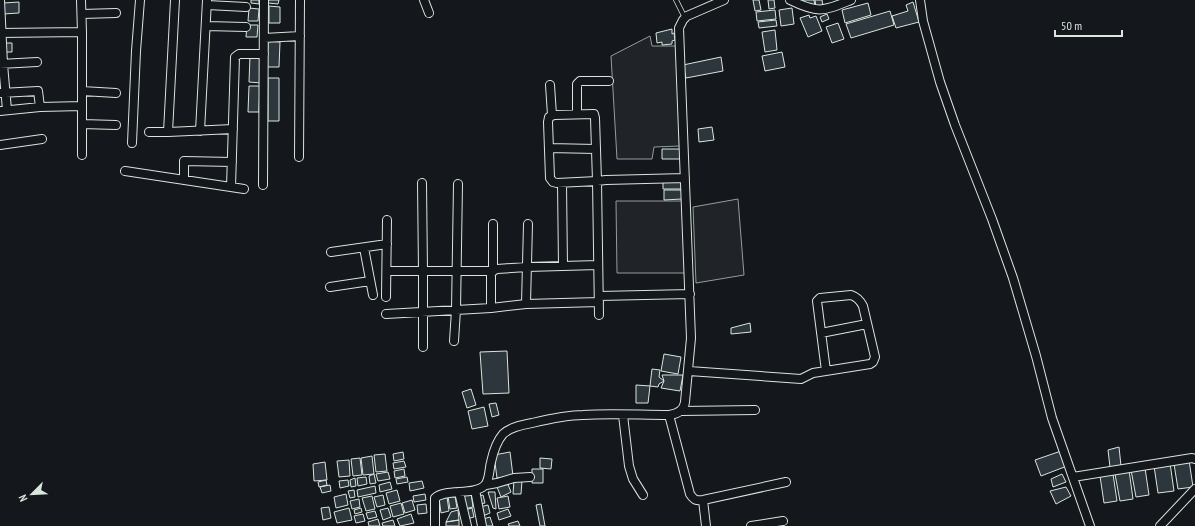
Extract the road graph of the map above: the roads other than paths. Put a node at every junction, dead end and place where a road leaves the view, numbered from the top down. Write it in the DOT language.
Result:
graph roads {
  1 [pos="0,0"];
  2 [pos="81,0"];
  3 [pos="140,0"];
  4 [pos="175,0"];
  5 [pos="264,0"];
  6 [pos="300,0"];
  7 [pos="676,0"];
  8 [pos="724,0"];
  9 [pos="790,0"];
  10 [pos="851,0"];
  11 [pos="920,0"];
  12 [pos="426,1"];
  13 [pos="207,3"];
  14 [pos="246,7"];
  15 [pos="116,13"];
  16 [pos="429,13"];
  17 [pos="82,14"];
  18 [pos="685,18"];
  19 [pos="206,26"];
  20 [pos="246,27"];
  21 [pos="82,32"];
  22 [pos="1,33"];
  23 [pos="300,36"];
  24 [pos="264,38"];
  25 [pos="264,54"];
  26 [pos="37,62"];
  27 [pos="2,64"];
  28 [pos="609,81"];
  29 [pos="550,84"];
  30 [pos="82,91"];
  31 [pos="3,93"];
  32 [pos="116,93"];
  33 [pos="82,106"];
  34 [pos="40,107"];
  35 [pos="4,111"];
  36 [pos="577,114"];
  37 [pos="552,115"];
  38 [pos="82,124"];
  39 [pos="116,125"];
  40 [pos="233,129"];
  41 [pos="200,131"];
  42 [pos="149,132"];
  43 [pos="168,132"];
  44 [pos="42,139"];
  45 [pos="132,143"];
  46 [pos="0,145"];
  47 [pos="548,148"];
  48 [pos="596,149"];
  49 [pos="82,155"];
  50 [pos="299,157"];
  51 [pos="232,162"];
  52 [pos="126,171"];
  53 [pos="685,178"];
  54 [pos="184,180"];
  55 [pos="597,181"];
  56 [pos="422,183"];
  57 [pos="562,183"];
  58 [pos="458,184"];
  59 [pos="262,185"];
  60 [pos="231,187"];
  61 [pos="244,189"];
  62 [pos="387,220"];
  63 [pos="493,224"];
  64 [pos="528,224"];
  65 [pos="387,244"];
  66 [pos="364,248"];
  67 [pos="331,252"];
  68 [pos="563,266"];
  69 [pos="598,266"];
  70 [pos="527,267"];
  71 [pos="387,271"];
  72 [pos="422,271"];
  73 [pos="493,271"];
  74 [pos="457,272"];
  75 [pos="370,281"];
  76 [pos="330,287"];
  77 [pos="690,294"];
  78 [pos="373,295"];
  79 [pos="386,297"];
  80 [pos="599,299"];
  81 [pos="526,304"];
  82 [pos="492,308"];
  83 [pos="456,310"];
  84 [pos="423,312"];
  85 [pos="386,314"];
  86 [pos="599,315"];
  87 [pos="867,324"];
  88 [pos="821,333"];
  89 [pos="454,341"];
  90 [pos="423,347"];
  91 [pos="689,371"];
  92 [pos="826,371"];
  93 [pos="756,410"];
  94 [pos="681,411"];
  95 [pos="623,415"];
  96 [pos="669,415"];
  97 [pos="1195,459"];
  98 [pos="530,477"];
  99 [pos="1073,477"];
  100 [pos="786,482"];
  101 [pos="486,485"];
  102 [pos="1195,489"];
  103 [pos="475,490"];
  104 [pos="459,492"];
  105 [pos="643,495"];
  106 [pos="703,500"];
  107 [pos="783,520"];
  108 [pos="435,526"];
  109 [pos="467,526"];
  110 [pos="482,526"];
  111 [pos="706,526"];
  112 [pos="751,526"];
  113 [pos="1090,526"];
  114 [pos="1160,526"];
  1 -- 22 [label="street"];
  2 -- 17 [label="street"];
  3 -- 45 [label="street"];
  4 -- 43 [label="street"];
  5 -- 24 [label="street"];
  6 -- 23 [label="street"];
  7 -- 18 [label="lane"];
  8 -- 18 [label="street"];
  9 -- 10 [label="street"];
  11 -- 99 [label="street"];
  12 -- 16 [label="street"];
  13 -- 14 [label="street"];
  13 -- 19 [label="street"];
  15 -- 17 [label="street"];
  17 -- 21 [label="street"];
  18 -- 53 [label="street"];
  19 -- 20 [label="street"];
  19 -- 41 [label="street"];
  21 -- 22 [label="street"];
  21 -- 30 [label="street"];
  22 -- 27 [label="street"];
  23 -- 24 [label="street"];
  23 -- 50 [label="street"];
  24 -- 25 [label="street"];
  25 -- 40 [label="street"];
  25 -- 59 [label="street"];
  26 -- 27 [label="street"];
  27 -- 31 [label="street"];
  28 -- 36 [label="street"];
  29 -- 37 [label="street"];
  30 -- 32 [label="street"];
  30 -- 33 [label="street"];
  31 -- 34 [label="street"];
  31 -- 35 [label="street"];
  33 -- 34 [label="street"];
  33 -- 38 [label="street"];
  34 -- 35 [label="street"];
  36 -- 37 [label="street"];
  36 -- 48 [label="street"];
  37 -- 47 [label="street"];
  38 -- 39 [label="street"];
  38 -- 49 [label="street"];
  40 -- 41 [label="street"];
  40 -- 51 [label="street"];
  41 -- 43 [label="street"];
  42 -- 43 [label="street"];
  44 -- 46 [label="street"];
  47 -- 48 [label="street"];
  47 -- 57 [label="street"];
  48 -- 55 [label="street"];
  51 -- 54 [label="street"];
  51 -- 60 [label="street"];
  52 -- 54 [label="street"];
  53 -- 55 [label="street"];
  53 -- 77 [label="street"];
  54 -- 60 [label="street"];
  55 -- 57 [label="street"];
  55 -- 69 [label="street"];
  56 -- 72 [label="street"];
  57 -- 68 [label="street"];
  58 -- 74 [label="street"];
  60 -- 61 [label="street"];
  62 -- 65 [label="street"];
  63 -- 73 [label="street"];
  64 -- 70 [label="street"];
  65 -- 66 [label="street"];
  65 -- 71 [label="street"];
  66 -- 67 [label="street"];
  66 -- 75 [label="street"];
  68 -- 69 [label="street"];
  68 -- 70 [label="street"];
  69 -- 80 [label="street"];
  70 -- 73 [label="street"];
  70 -- 81 [label="street"];
  71 -- 72 [label="street"];
  71 -- 79 [label="street"];
  72 -- 74 [label="street"];
  72 -- 84 [label="street"];
  73 -- 74 [label="street"];
  73 -- 82 [label="street"];
  74 -- 83 [label="street"];
  75 -- 76 [label="street"];
  75 -- 78 [label="street"];
  77 -- 80 [label="street"];
  77 -- 91 [label="street"];
  80 -- 81 [label="street"];
  80 -- 86 [label="street"];
  81 -- 82 [label="street"];
  82 -- 83 [label="street"];
  83 -- 84 [label="street"];
  83 -- 89 [label="street"];
  84 -- 85 [label="street"];
  84 -- 90 [label="street"];
  87 -- 88 [label="street"];
  87 -- 88 [label="street"];
  87 -- 92 [label="street"];
  88 -- 92 [label="street"];
  91 -- 92 [label="street"];
  91 -- 94 [label="street"];
  93 -- 94 [label="street"];
  94 -- 96 [label="street"];
  95 -- 96 [label="street"];
  95 -- 101 [label="street"];
  95 -- 105 [label="street"];
  96 -- 106 [label="street"];
  97 -- 99 [label="street"];
  98 -- 101 [label="street"];
  99 -- 113 [label="street"];
  100 -- 106 [label="street"];
  101 -- 103 [label="street"];
  102 -- 114 [label="street"];
  103 -- 104 [label="street"];
  103 -- 110 [label="street"];
  104 -- 108 [label="street"];
  104 -- 109 [label="street"];
  106 -- 111 [label="street"];
  107 -- 112 [label="street"];
}
